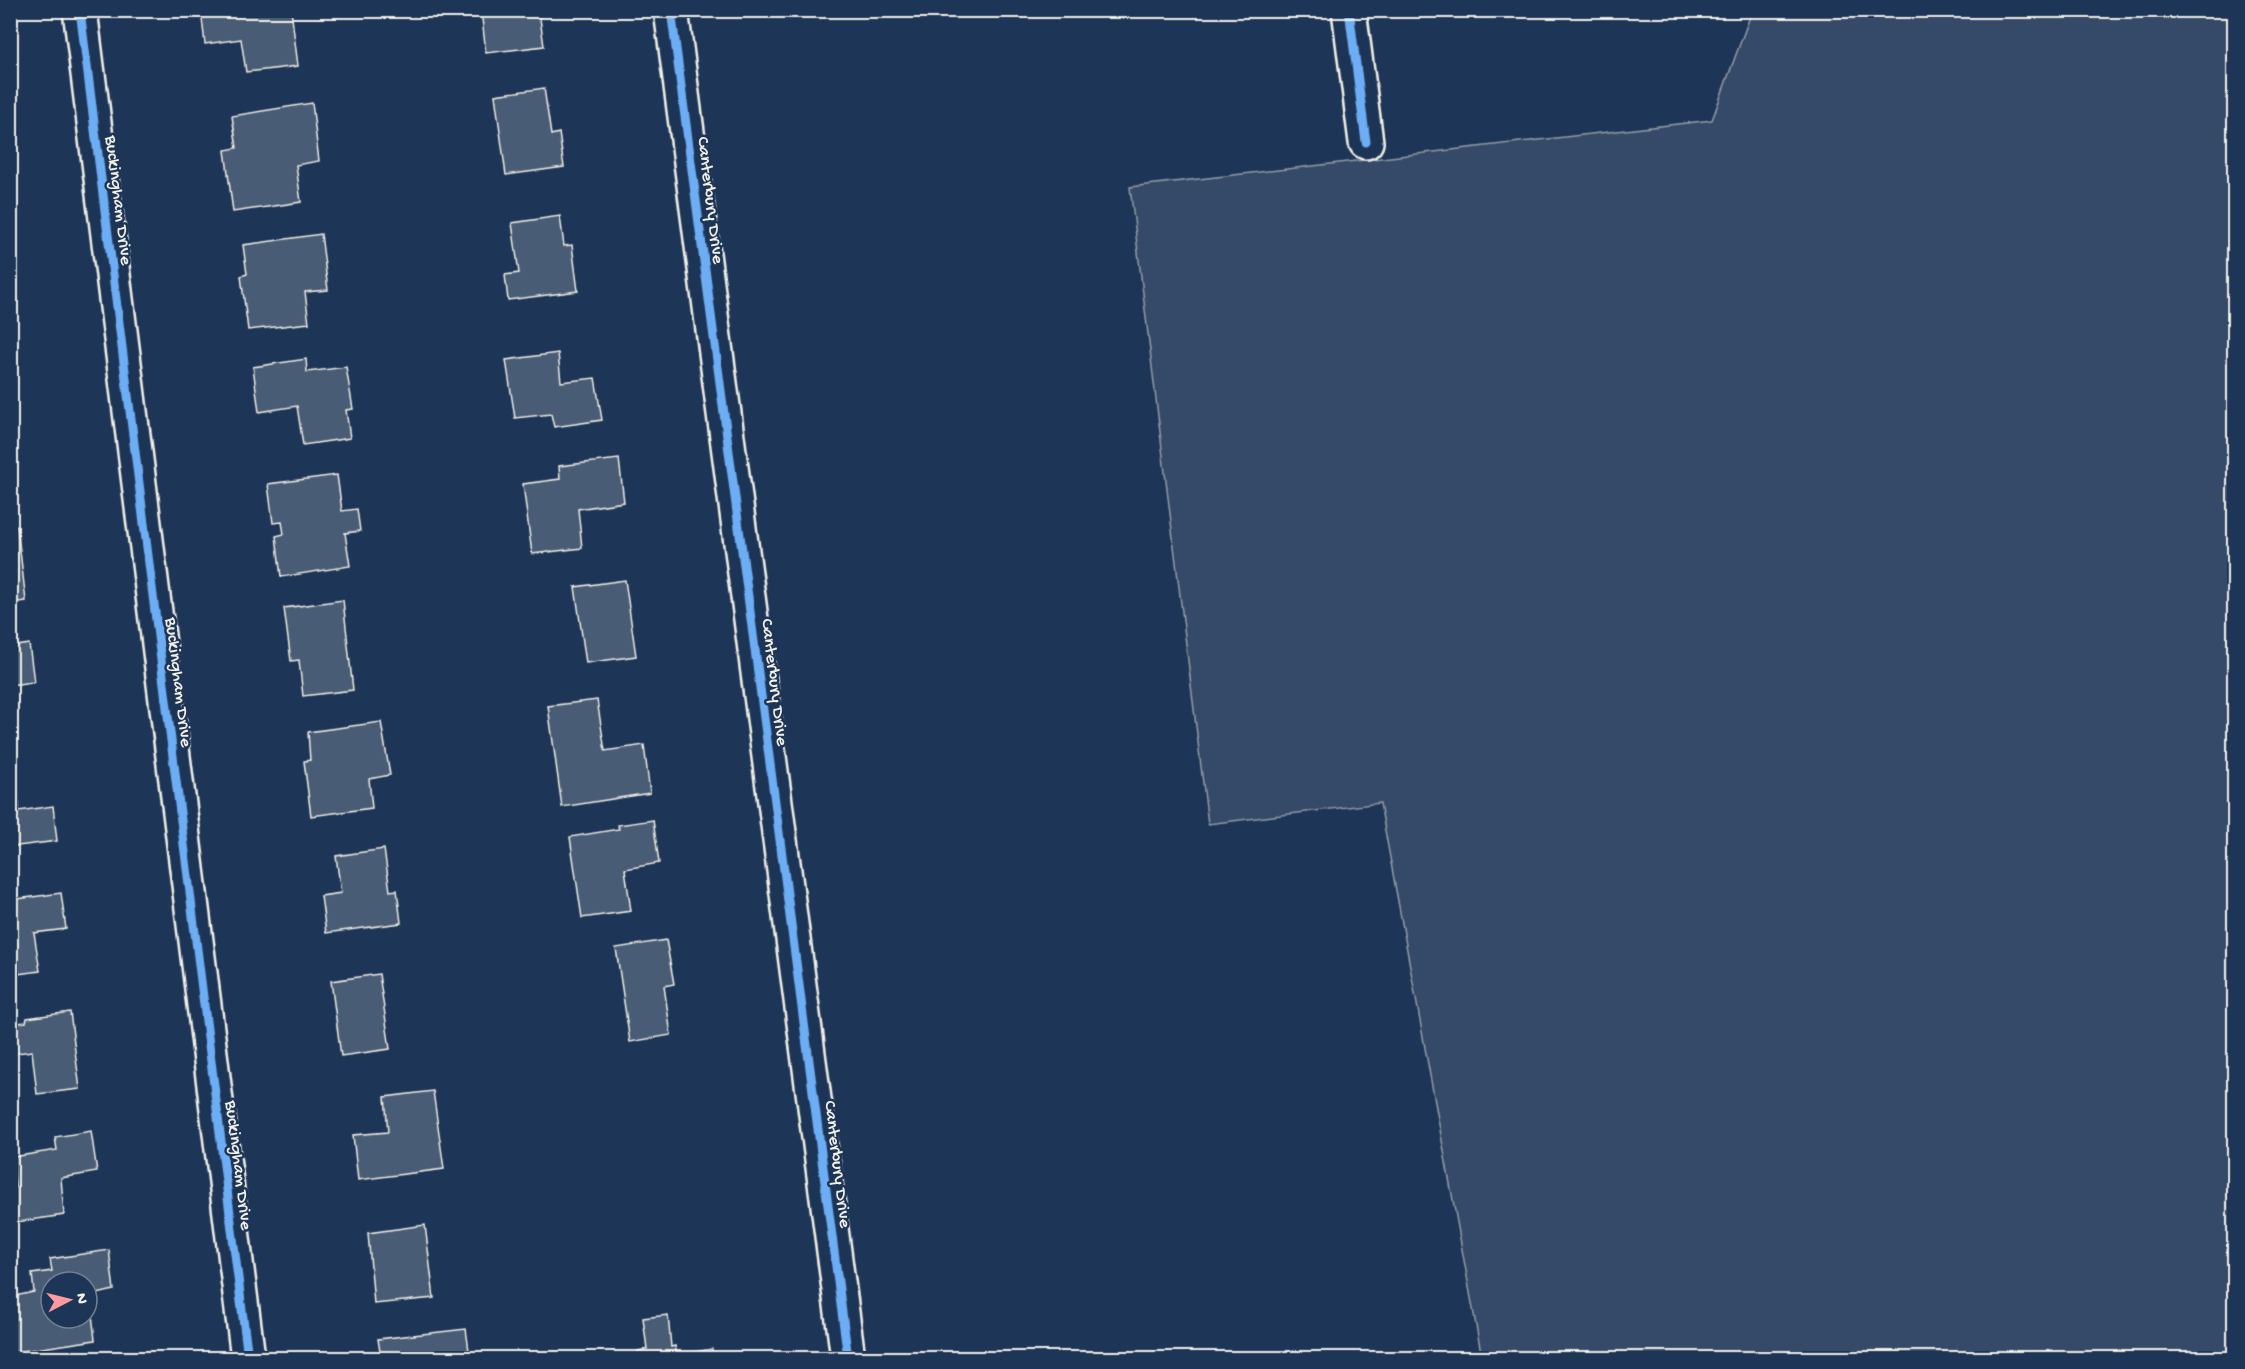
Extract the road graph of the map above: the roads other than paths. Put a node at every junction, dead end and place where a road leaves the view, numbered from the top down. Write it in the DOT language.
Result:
graph roads {
  1 [pos="80,10"];
  2 [pos="671,10"];
  3 [pos="1349,10"];
  4 [pos="1366,142"];
  5 [pos="248,1359"];
  6 [pos="848,1359"];
  1 -- 5 [label="street, Buckingham Drive"];
  2 -- 6 [label="street, Canterbury Drive"];
  3 -- 4 [label="street"];
}
